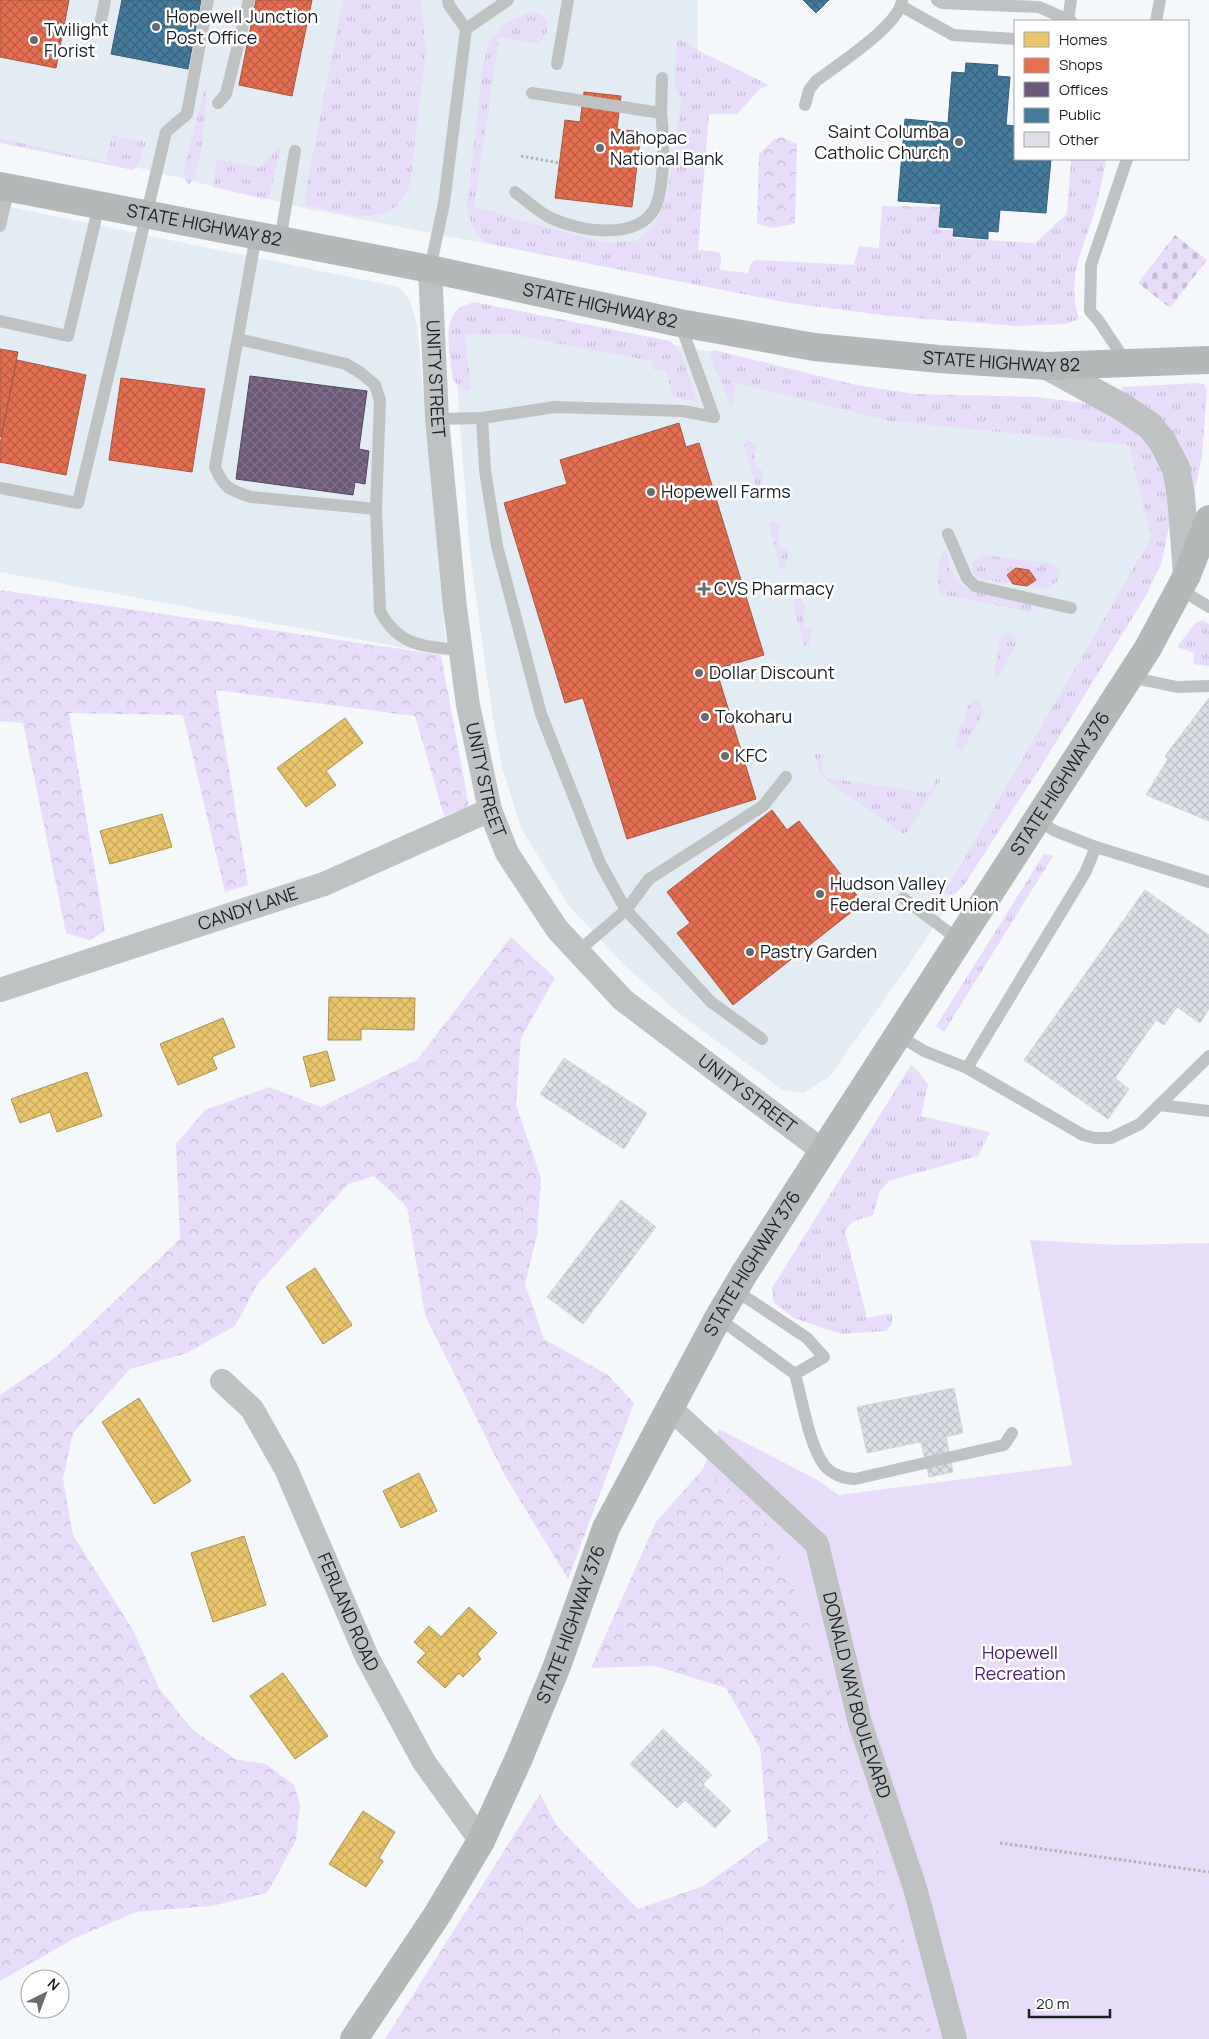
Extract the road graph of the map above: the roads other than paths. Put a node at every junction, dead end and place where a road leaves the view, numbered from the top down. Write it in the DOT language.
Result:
graph roads {
  1 [pos="105,0"];
  2 [pos="208,0"];
  3 [pos="250,0"];
  4 [pos="448,0"];
  5 [pos="508,0"];
  6 [pos="568,0"];
  7 [pos="937,0"];
  8 [pos="1071,0"];
  9 [pos="1160,0"];
  10 [pos="902,3"];
  11 [pos="1066,20"];
  12 [pos="1068,20"];
  13 [pos="1156,20"];
  14 [pos="466,29"];
  15 [pos="99,31"];
  16 [pos="1014,39"];
  17 [pos="558,64"];
  18 [pos="662,78"];
  19 [pos="532,93"];
  20 [pos="218,103"];
  21 [pos="805,105"];
  22 [pos="661,113"];
  23 [pos="295,151"];
  24 [pos="1126,160"];
  25 [pos="4,187"];
  26 [pos="515,192"];
  27 [pos="99,205"];
  28 [pos="146,214"];
  29 [pos="0,226"];
  30 [pos="268,238"];
  31 [pos="430,269"];
  32 [pos="0,321"];
  33 [pos="680,323"];
  34 [pos="238,339"];
  35 [pos="1209,360"];
  36 [pos="1127,364"];
  37 [pos="1048,366"];
  38 [pos="482,418"];
  39 [pos="437,419"];
  40 [pos="0,488"];
  41 [pos="376,509"];
  42 [pos="1209,519"];
  43 [pos="948,534"];
  44 [pos="1183,582"];
  45 [pos="1209,607"];
  46 [pos="1071,608"];
  47 [pos="460,650"];
  48 [pos="1130,677"];
  49 [pos="1209,686"];
  50 [pos="786,777"];
  51 [pos="490,810"];
  52 [pos="1037,820"];
  53 [pos="1096,847"];
  54 [pos="1209,882"];
  55 [pos="903,898"];
  56 [pos="626,910"];
  57 [pos="959,940"];
  58 [pos="576,952"];
  59 [pos="0,990"];
  60 [pos="898,1035"];
  61 [pos="762,1038"];
  62 [pos="1209,1056"];
  63 [pos="967,1068"];
  64 [pos="1159,1105"];
  65 [pos="1209,1111"];
  66 [pos="823,1151"];
  67 [pos="735,1290"];
  68 [pos="718,1318"];
  69 [pos="795,1374"];
  70 [pos="222,1381"];
  71 [pos="669,1407"];
  72 [pos="1012,1433"];
  73 [pos="481,1840"];
  74 [pos="354,2039"];
  75 [pos="955,2039"];
  1 -- 15 [label="lane"];
  2 -- 28 [label="lane"];
  3 -- 20 [label="lane"];
  4 -- 14 [label="lane"];
  5 -- 14 [label="lane"];
  6 -- 17 [label="lane"];
  7 -- 11 [label="lane"];
  8 -- 12 [label="lane"];
  9 -- 13 [label="lane"];
  10 -- 16 [label="lane"];
  10 -- 21 [label="lane"];
  14 -- 31 [label="lane"];
  18 -- 22 [label="lane"];
  19 -- 22 [label="lane"];
  22 -- 26 [label="lane"];
  23 -- 30 [label="lane"];
  24 -- 36 [label="lane"];
  25 -- 27 [label="main road, STATE HIGHWAY 82"];
  25 -- 29 [label="lane"];
  27 -- 28 [label="main road, STATE HIGHWAY 82"];
  27 -- 32 [label="lane"];
  28 -- 30 [label="main road, STATE HIGHWAY 82"];
  28 -- 40 [label="lane"];
  30 -- 31 [label="main road, STATE HIGHWAY 82"];
  30 -- 34 [label="lane"];
  31 -- 33 [label="main road, STATE HIGHWAY 82"];
  31 -- 39 [label="street, UNITY STREET"];
  33 -- 37 [label="main road, STATE HIGHWAY 82"];
  33 -- 38 [label="lane"];
  34 -- 41 [label="lane"];
  34 -- 41 [label="lane"];
  35 -- 36 [label="main road, STATE HIGHWAY 82"];
  36 -- 37 [label="main road, STATE HIGHWAY 82"];
  37 -- 44 [label="street"];
  38 -- 39 [label="lane"];
  38 -- 56 [label="lane"];
  39 -- 47 [label="street, UNITY STREET"];
  41 -- 47 [label="lane"];
  42 -- 44 [label="main road, STATE HIGHWAY 376"];
  43 -- 46 [label="lane"];
  44 -- 45 [label="lane"];
  44 -- 48 [label="main road, STATE HIGHWAY 376"];
  47 -- 51 [label="street, UNITY STREET"];
  48 -- 49 [label="lane"];
  48 -- 52 [label="main road, STATE HIGHWAY 376"];
  50 -- 56 [label="lane"];
  51 -- 58 [label="street, UNITY STREET"];
  51 -- 59 [label="street, CANDY LANE"];
  52 -- 53 [label="lane"];
  52 -- 57 [label="main road, STATE HIGHWAY 376"];
  53 -- 54 [label="lane"];
  53 -- 63 [label="lane"];
  55 -- 57 [label="lane"];
  56 -- 58 [label="lane"];
  56 -- 61 [label="lane"];
  57 -- 60 [label="main road, STATE HIGHWAY 376"];
  58 -- 66 [label="street, UNITY STREET"];
  60 -- 63 [label="lane"];
  60 -- 66 [label="main road, STATE HIGHWAY 376"];
  62 -- 64 [label="lane"];
  63 -- 64 [label="lane"];
  64 -- 65 [label="lane"];
  66 -- 67 [label="main road, STATE HIGHWAY 376"];
  67 -- 68 [label="main road, STATE HIGHWAY 376"];
  67 -- 69 [label="lane"];
  68 -- 69 [label="lane"];
  68 -- 71 [label="main road, STATE HIGHWAY 376"];
  69 -- 72 [label="lane"];
  70 -- 73 [label="street, FERLAND ROAD"];
  71 -- 73 [label="main road, STATE HIGHWAY 376"];
  71 -- 75 [label="street, DONALD WAY BOULEVARD"];
  73 -- 74 [label="main road, STATE HIGHWAY 376"];
}
